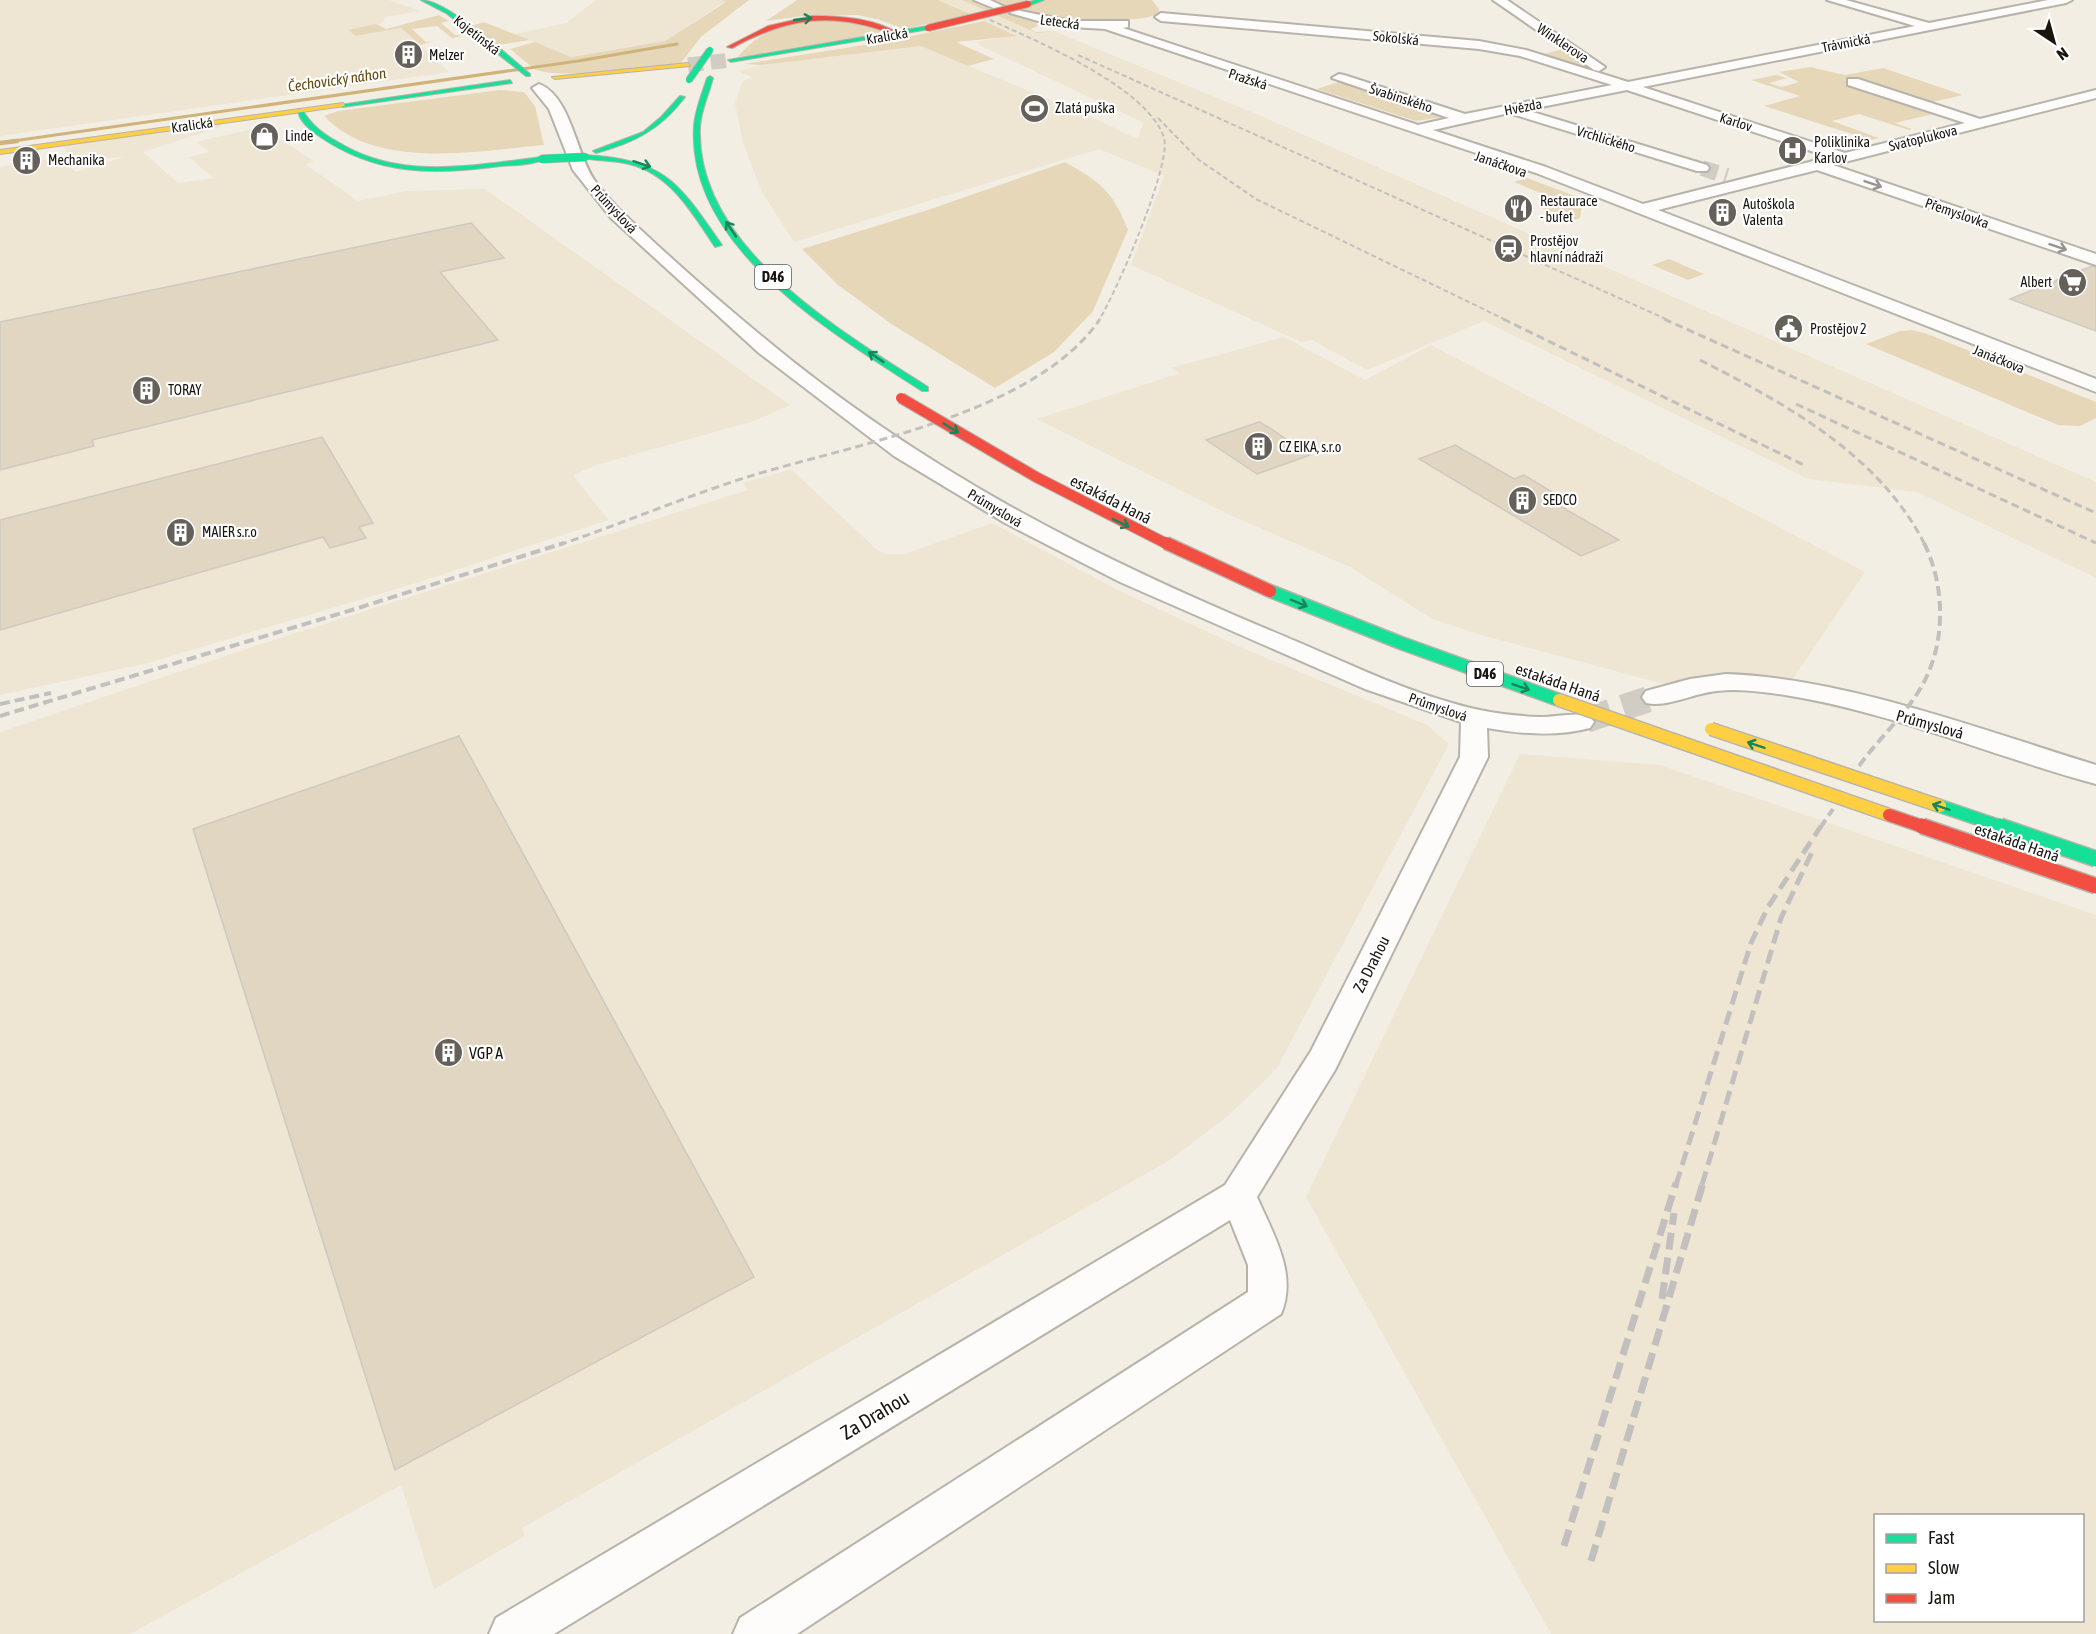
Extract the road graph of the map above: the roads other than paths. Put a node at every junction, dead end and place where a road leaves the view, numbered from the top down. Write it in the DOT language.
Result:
graph roads {
  1 [pos="424,0"];
  2 [pos="980,0"];
  3 [pos="1499,0"];
  4 [pos="1833,0"];
  5 [pos="2066,0"];
  6 [pos="1158,1"];
  7 [pos="1034,2"];
  8 [pos="1001,8"];
  9 [pos="1016,13"];
  10 [pos="767,14"];
  11 [pos="1150,19"];
  12 [pos="1090,26"];
  13 [pos="1106,26"];
  14 [pos="1929,27"];
  15 [pos="729,31"];
  16 [pos="897,34"];
  17 [pos="1365,34"];
  18 [pos="1355,52"];
  19 [pos="731,54"];
  20 [pos="687,65"];
  21 [pos="537,77"];
  22 [pos="1853,82"];
  23 [pos="1626,86"];
  24 [pos="1304,90"];
  25 [pos="2096,94"];
  26 [pos="682,97"];
  27 [pos="1509,109"];
  28 [pos="300,110"];
  29 [pos="1464,118"];
  30 [pos="1981,124"];
  31 [pos="675,130"];
  32 [pos="1412,130"];
  33 [pos="0,152"];
  34 [pos="584,155"];
  35 [pos="1845,158"];
  36 [pos="1818,165"];
  37 [pos="1702,168"];
  38 [pos="1536,172"];
  39 [pos="1727,176"];
  40 [pos="681,178"];
  41 [pos="1748,183"];
  42 [pos="1640,210"];
  43 [pos="696,214"];
  44 [pos="725,254"];
  45 [pos="2096,260"];
  46 [pos="1911,320"];
  47 [pos="2096,386"];
  48 [pos="930,392"];
  49 [pos="896,394"];
  50 [pos="2096,398"];
  51 [pos="1653,705"];
  52 [pos="1474,720"];
  53 [pos="1581,722"];
  54 [pos="1696,724"];
  55 [pos="2096,775"];
  56 [pos="2096,859"];
  57 [pos="2096,886"];
  58 [pos="1238,1196"];
  59 [pos="512,1634"];
  60 [pos="756,1634"];
  1 -- 21 [label="main road, Kojetínská"];
  2 -- 8 [label="street"];
  3 -- 23 [label="street, Winklerova"];
  4 -- 14 [label="street"];
  5 -- 14 [label="street, Trávnická"];
  6 -- 11 [label="street"];
  7 -- 16 [label="main road, Kralická, bridge"];
  9 -- 12 [label="street, Letecká"];
  10 -- 19 [label="main road, D46"];
  11 -- 13 [label="street, Sokolská"];
  11 -- 17 [label="street, Sokolská"];
  12 -- 13 [label="street, Letecká"];
  12 -- 32 [label="street, Pražská"];
  13 -- 24 [label="street, Pražská"];
  14 -- 23 [label="street, Trávnická"];
  15 -- 26 [label="main road, bridge"];
  16 -- 19 [label="main road, Kralická"];
  19 -- 16 [label="main road, one-way"];
  17 -- 18 [label="street"];
  17 -- 23 [label="street, Sokolská"];
  48 -- 19 [label="main road, D46, one-way"];
  20 -- 21 [label="main road"];
  21 -- 28 [label="main road, Kralická"];
  21 -- 52 [label="street, Průmyslová"];
  22 -- 30 [label="street"];
  23 -- 27 [label="street, Hvězda"];
  23 -- 35 [label="street, Karlov"];
  24 -- 29 [label="street, Švabinského"];
  24 -- 32 [label="street, Janáčkova"];
  25 -- 30 [label="street, Svatoplukova"];
  26 -- 31 [label="main road"];
  26 -- 34 [label="main road"];
  27 -- 29 [label="street, Hvězda"];
  27 -- 37 [label="street, Vrchlického"];
  28 -- 33 [label="main road, Kralická"];
  28 -- 34 [label="main road, bridge"];
  29 -- 32 [label="street, Hvězda"];
  30 -- 35 [label="street, Svatoplukova"];
  32 -- 38 [label="street, Janáčkova"];
  32 -- 38 [label="street, Janáčkova"];
  34 -- 43 [label="main road, one-way"];
  35 -- 36 [label="street, Svatoplukova"];
  36 -- 41 [label="street, Svatoplukova"];
  36 -- 45 [label="street, Přemyslovka, one-way"];
  38 -- 42 [label="street, Janáčkova"];
  39 -- 41 [label="street"];
  40 -- 43 [label="main road"];
  41 -- 42 [label="street, Svatoplukova"];
  42 -- 46 [label="street, Janáčkova"];
  43 -- 44 [label="main road"];
  46 -- 47 [label="street, Janáčkova"];
  46 -- 50 [label="street, Janáčkova"];
  49 -- 57 [label="main road, estakáda Haná / D46, one-way, bridge"];
  51 -- 55 [label="street, Průmyslová"];
  52 -- 53 [label="street, Průmyslová"];
  52 -- 58 [label="street, Za Drahou"];
  56 -- 54 [label="main road, estakáda Haná, one-way, bridge"];
  58 -- 59 [label="street, Za Drahou"];
  58 -- 60 [label="street"];
}
